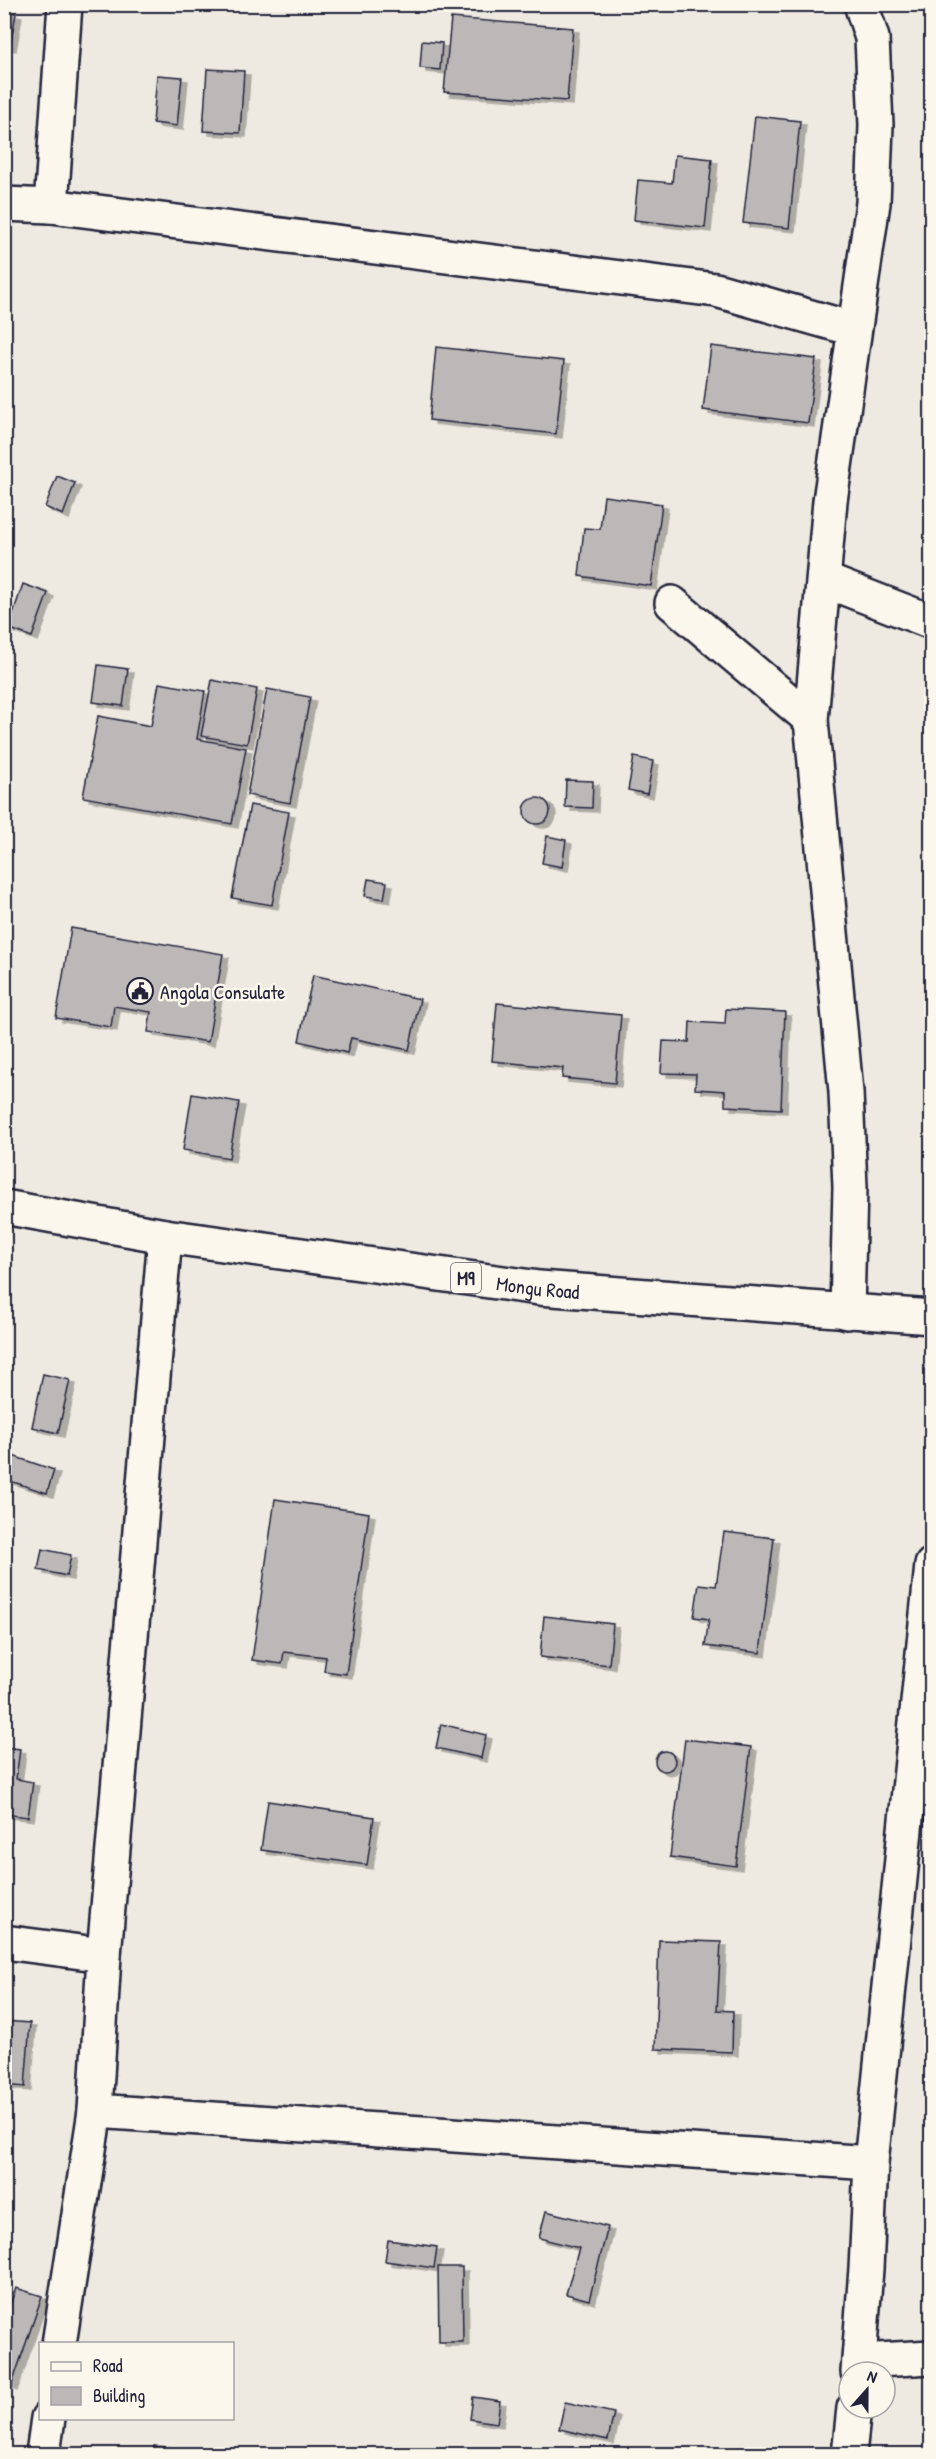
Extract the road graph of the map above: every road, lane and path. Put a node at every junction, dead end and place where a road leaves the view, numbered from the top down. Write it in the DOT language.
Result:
graph roads {
  1 [pos="65,4"];
  2 [pos="861,4"];
  3 [pos="4,204"];
  4 [pos="51,206"];
  5 [pos="853,329"];
  6 [pos="824,580"];
  7 [pos="672,603"];
  8 [pos="932,622"];
  9 [pos="811,720"];
  10 [pos="4,1207"];
  11 [pos="165,1236"];
  12 [pos="847,1312"];
  13 [pos="932,1317"];
  14 [pos="932,1565"];
  15 [pos="4,1942"];
  16 [pos="104,1955"];
  17 [pos="95,2111"];
  18 [pos="871,2163"];
  19 [pos="59,2342"];
  20 [pos="932,2357"];
  21 [pos="858,2360"];
  22 [pos="897,2361"];
  23 [pos="48,2420"];
  24 [pos="853,2420"];
  25 [pos="43,2454"];
  26 [pos="849,2454"];
  1 -- 4 [label="street"];
  2 -- 5 [label="street"];
  3 -- 4 [label="street"];
  4 -- 5 [label="street"];
  5 -- 6 [label="street"];
  6 -- 8 [label="street"];
  6 -- 9 [label="street"];
  7 -- 9 [label="street"];
  9 -- 12 [label="street"];
  10 -- 11 [label="street, Mongu Road / M9"];
  11 -- 12 [label="street, Mongu Road / M9"];
  11 -- 16 [label="street"];
  12 -- 13 [label="street, Mongu Road / M9"];
  14 -- 18 [label="street"];
  15 -- 16 [label="street"];
  16 -- 17 [label="street"];
  17 -- 18 [label="street"];
  17 -- 19 [label="street"];
  18 -- 21 [label="street"];
  20 -- 22 [label="street"];
  23 -- 25 [label="street"];
  24 -- 26 [label="street"];
}
